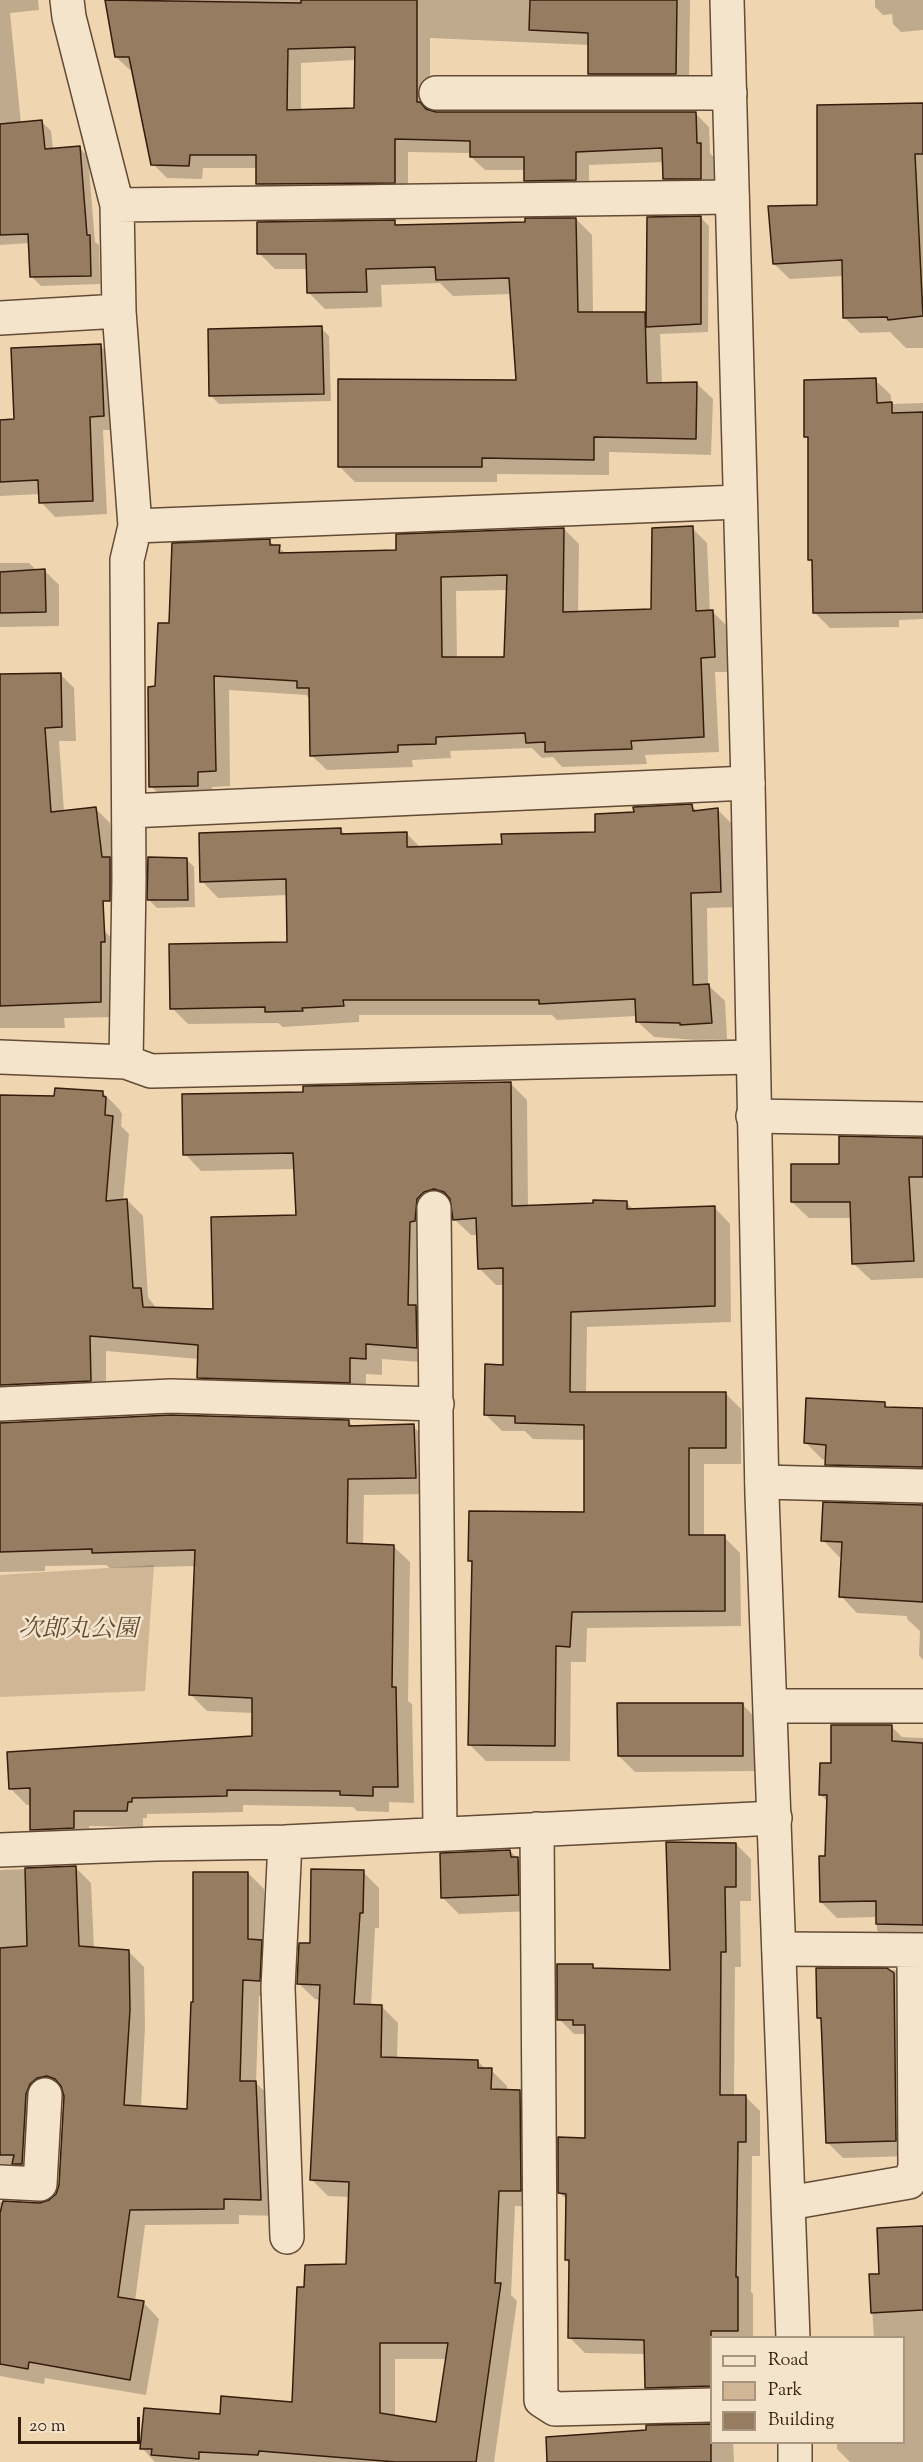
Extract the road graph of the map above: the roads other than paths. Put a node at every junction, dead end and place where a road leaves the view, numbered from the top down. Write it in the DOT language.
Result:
graph roads {
  1 [pos="67,0"];
  2 [pos="728,0"];
  3 [pos="436,93"];
  4 [pos="730,93"];
  5 [pos="732,197"];
  6 [pos="117,205"];
  7 [pos="119,311"];
  8 [pos="0,318"];
  9 [pos="739,502"];
  10 [pos="135,526"];
  11 [pos="748,783"];
  12 [pos="129,811"];
  13 [pos="0,1057"];
  14 [pos="752,1057"];
  15 [pos="126,1062"];
  16 [pos="753,1116"];
  17 [pos="923,1119"];
  18 [pos="434,1208"];
  19 [pos="0,1404"];
  20 [pos="437,1404"];
  21 [pos="762,1482"];
  22 [pos="923,1486"];
  23 [pos="771,1706"];
  24 [pos="923,1706"];
  25 [pos="775,1818"];
  26 [pos="537,1830"];
  27 [pos="440,1833"];
  28 [pos="285,1842"];
  29 [pos="0,1850"];
  30 [pos="779,1949"];
  31 [pos="919,1950"];
  32 [pos="45,2095"];
  33 [pos="0,2182"];
  34 [pos="789,2203"];
  35 [pos="287,2237"];
  36 [pos="793,2336"];
  37 [pos="710,2404"];
  38 [pos="795,2444"];
  39 [pos="795,2462"];
  1 -- 6 [label="street"];
  2 -- 4 [label="street"];
  3 -- 4 [label="street"];
  4 -- 5 [label="street"];
  5 -- 6 [label="street"];
  5 -- 9 [label="street"];
  6 -- 7 [label="street"];
  7 -- 8 [label="street"];
  7 -- 10 [label="street"];
  9 -- 10 [label="street"];
  9 -- 11 [label="street"];
  10 -- 12 [label="street"];
  11 -- 12 [label="street"];
  11 -- 14 [label="street"];
  12 -- 15 [label="street"];
  13 -- 15 [label="street"];
  14 -- 15 [label="street"];
  14 -- 16 [label="street"];
  16 -- 17 [label="street"];
  16 -- 21 [label="street"];
  18 -- 20 [label="street"];
  19 -- 20 [label="street"];
  20 -- 27 [label="street"];
  21 -- 22 [label="street"];
  21 -- 23 [label="street"];
  23 -- 24 [label="street"];
  23 -- 25 [label="street"];
  25 -- 26 [label="street"];
  25 -- 30 [label="street"];
  26 -- 27 [label="street"];
  26 -- 37 [label="street"];
  27 -- 28 [label="street"];
  28 -- 29 [label="street"];
  28 -- 35 [label="street"];
  30 -- 31 [label="street"];
  30 -- 34 [label="street"];
  31 -- 34 [label="street"];
  32 -- 33 [label="street"];
  34 -- 36 [label="street"];
  38 -- 39 [label="street"];
}
